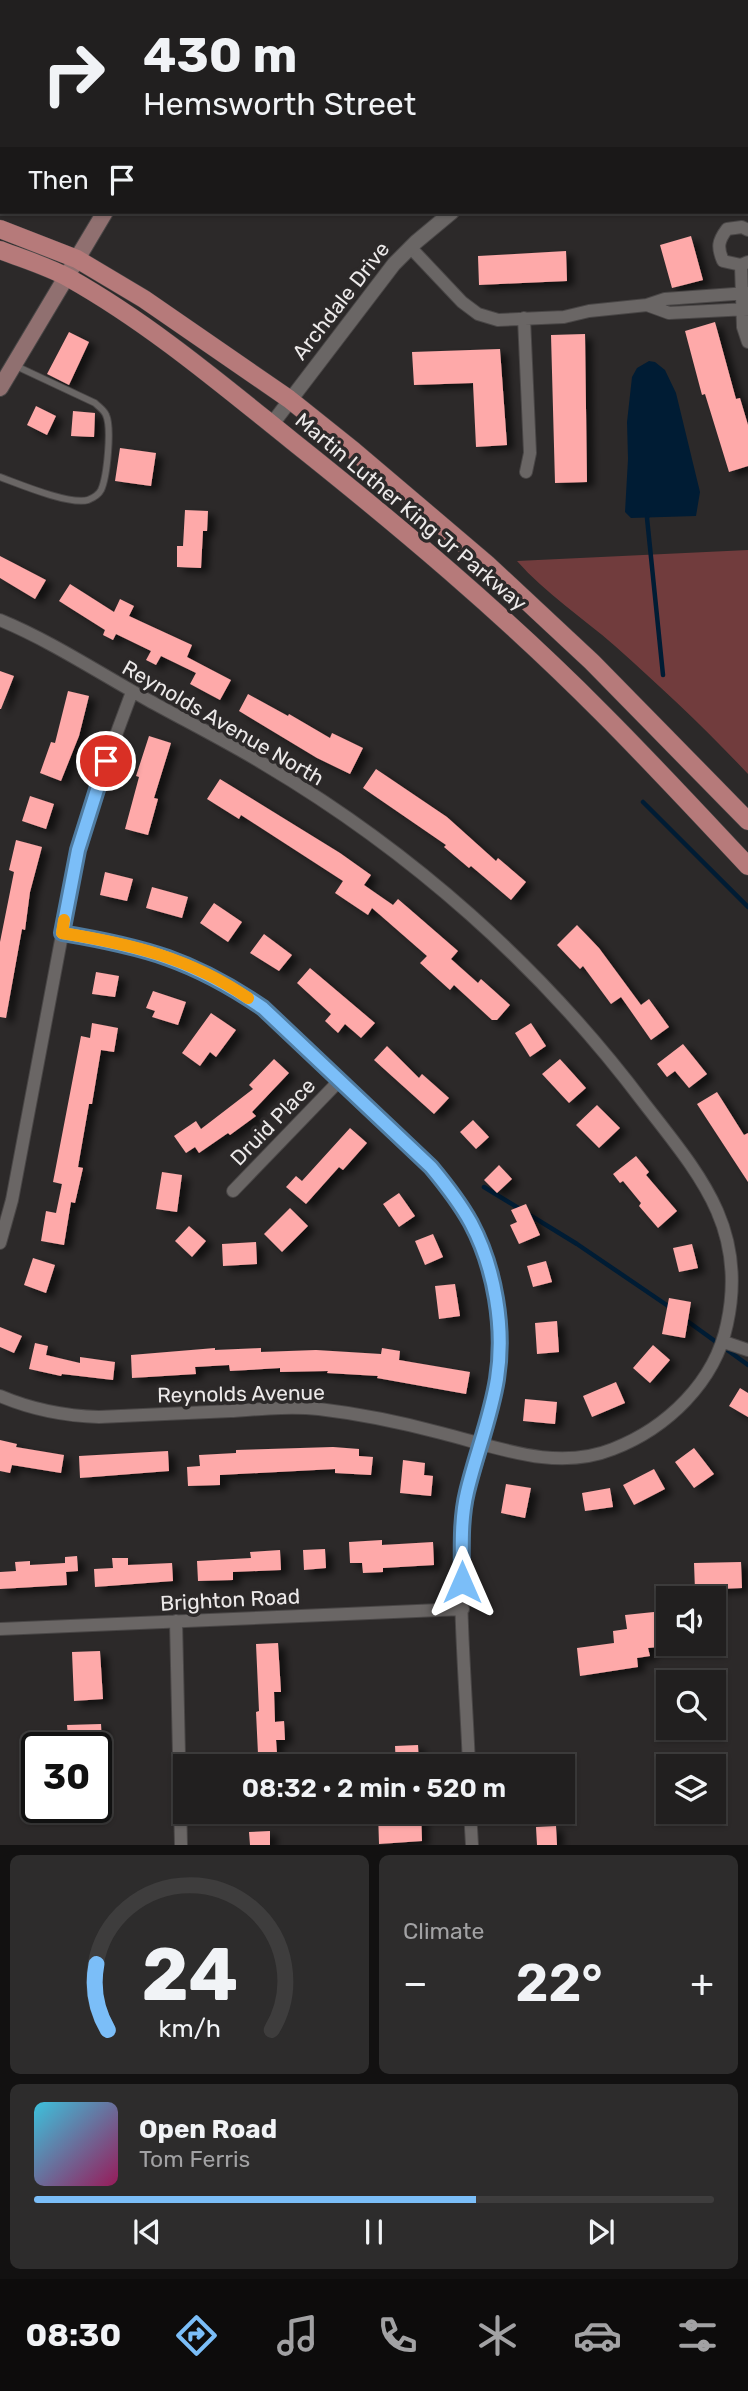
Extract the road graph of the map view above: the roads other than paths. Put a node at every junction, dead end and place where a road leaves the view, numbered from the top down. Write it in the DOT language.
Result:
graph roads {
  1 [pos="104,214"];
  2 [pos="450,214"];
  3 [pos="0,229"];
  4 [pos="748,230"];
  5 [pos="410,247"];
  6 [pos="0,250"];
  7 [pos="77,259"];
  8 [pos="745,263"];
  9 [pos="66,277"];
  10 [pos="745,293"];
  11 [pos="647,306"];
  12 [pos="745,310"];
  13 [pos="524,318"];
  14 [pos="748,342"];
  15 [pos="13,365"];
  16 [pos="0,388"];
  17 [pos="289,399"];
  18 [pos="272,424"];
  19 [pos="526,472"];
  20 [pos="0,477"];
  21 [pos="0,620"];
  22 [pos="132,692"];
  23 [pos="748,821"];
  24 [pos="748,866"];
  25 [pos="62,933"];
  26 [pos="340,1080"];
  27 [pos="233,1191"];
  28 [pos="0,1243"];
  29 [pos="724,1342"];
  30 [pos="748,1350"];
  31 [pos="0,1396"];
  32 [pos="482,1443"];
  33 [pos="463,1609"];
  34 [pos="176,1622"];
  35 [pos="0,1629"];
  36 [pos="469,1754"];
  37 [pos="471,1824"];
  38 [pos="181,1845"];
  39 [pos="472,1845"];
  1 -- 7 [label="main road"];
  2 -- 5 [label="street, Archdale Drive"];
  3 -- 7 [label="main road, Martin Luther King Jr Parkway"];
  4 -- 8 [label="street"];
  5 -- 13 [label="street"];
  5 -- 17 [label="street, Archdale Drive"];
  6 -- 9 [label="main road, Martin Luther King Jr Parkway"];
  7 -- 9 [label="main road"];
  7 -- 17 [label="main road, Martin Luther King Jr Parkway"];
  8 -- 10 [label="street"];
  9 -- 15 [label="main road"];
  9 -- 18 [label="main road, Martin Luther King Jr Parkway"];
  10 -- 11 [label="street"];
  10 -- 12 [label="street"];
  11 -- 12 [label="street"];
  11 -- 13 [label="street"];
  12 -- 14 [label="street"];
  13 -- 19 [label="street"];
  15 -- 16 [label="main road"];
  15 -- 20 [label="lane"];
  17 -- 18 [label="street, Archdale Drive"];
  17 -- 23 [label="main road, Martin Luther King Jr Parkway"];
  18 -- 24 [label="main road, Martin Luther King Jr Parkway"];
  21 -- 22 [label="street, Reynolds Avenue North"];
  22 -- 25 [label="street"];
  22 -- 29 [label="street, Reynolds Avenue North"];
  25 -- 26 [label="street"];
  25 -- 28 [label="street"];
  26 -- 27 [label="street, Druid Place"];
  26 -- 32 [label="street"];
  29 -- 30 [label="street"];
  29 -- 32 [label="street, Reynolds Avenue North"];
  31 -- 32 [label="street, Reynolds Avenue"];
  32 -- 33 [label="street"];
  33 -- 34 [label="street, Brighton Road"];
  33 -- 36 [label="street"];
  34 -- 35 [label="street, Brighton Road"];
  34 -- 38 [label="street"];
  37 -- 39 [label="street"];
}
